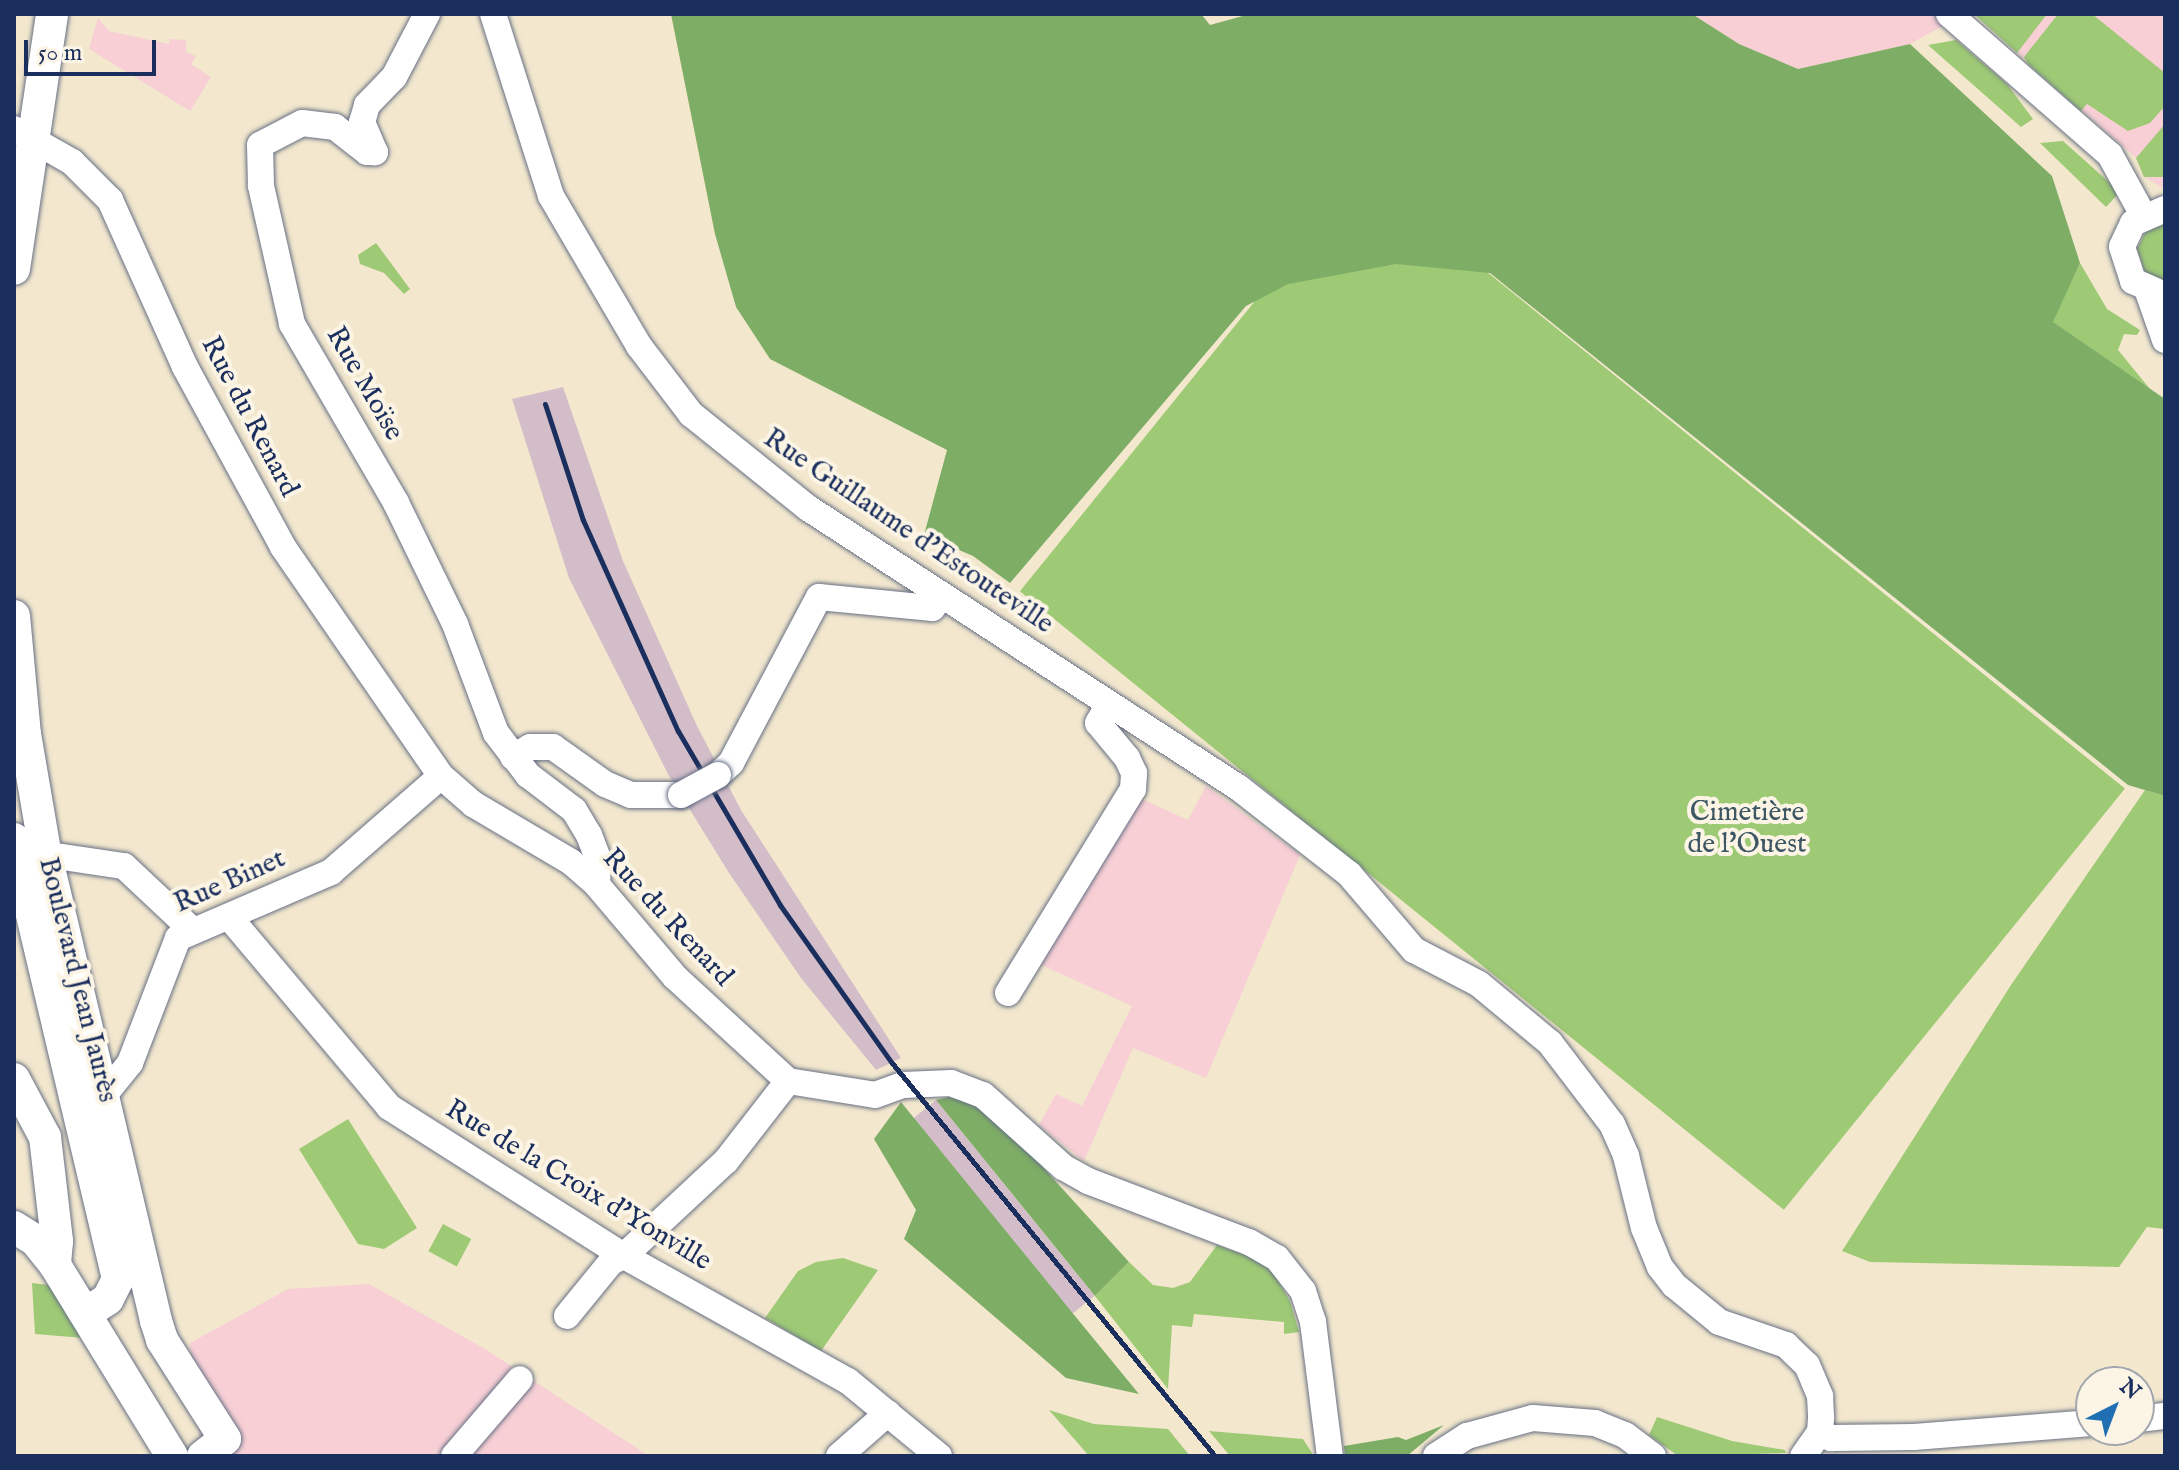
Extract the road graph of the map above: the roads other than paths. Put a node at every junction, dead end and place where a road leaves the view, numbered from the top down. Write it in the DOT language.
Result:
graph roads {
  1 [pos="52,14"];
  2 [pos="427,14"];
  3 [pos="493,14"];
  4 [pos="1949,14"];
  5 [pos="23,133"];
  6 [pos="2154,212"];
  7 [pos="14,269"];
  8 [pos="2156,294"];
  9 [pos="2165,340"];
  10 [pos="940,598"];
  11 [pos="14,616"];
  12 [pos="1109,705"];
  13 [pos="513,757"];
  14 [pos="441,776"];
  15 [pos="25,848"];
  16 [pos="597,885"];
  17 [pos="230,918"];
  18 [pos="191,929"];
  19 [pos="1008,993"];
  20 [pos="14,1079"];
  21 [pos="788,1081"];
  22 [pos="105,1094"];
  23 [pos="14,1227"];
  24 [pos="624,1256"];
  25 [pos="55,1265"];
  26 [pos="85,1314"];
  27 [pos="567,1316"];
  28 [pos="520,1379"];
  29 [pos="888,1413"];
  30 [pos="2075,1424"];
  31 [pos="1822,1444"];
  32 [pos="222,1450"];
  33 [pos="172,1456"];
  34 [pos="454,1456"];
  35 [pos="839,1456"];
  36 [pos="939,1456"];
  37 [pos="1330,1456"];
  38 [pos="1436,1456"];
  39 [pos="1653,1456"];
  40 [pos="1803,1456"];
  1 -- 5 [label="main road"];
  2 -- 13 [label="street, Rue Moïse"];
  3 -- 10 [label="street, Rue Guillaume d'Estouteville"];
  4 -- 6 [label="street"];
  5 -- 7 [label="main road"];
  5 -- 14 [label="street, Rue du Renard"];
  6 -- 8 [label="street"];
  8 -- 9 [label="street"];
  10 -- 12 [label="street, Rue Guillaume d'Estouteville"];
  10 -- 13 [label="street, bridge"];
  11 -- 15 [label="main road, Boulevard Jean Jaurès"];
  12 -- 19 [label="street"];
  12 -- 31 [label="street, Rue Guillaume d'Estouteville"];
  13 -- 16 [label="street, Rue Moïse"];
  14 -- 16 [label="street, Rue du Renard"];
  14 -- 17 [label="street, Rue Binet"];
  15 -- 18 [label="street"];
  15 -- 22 [label="main road, Boulevard Jean Jaurès"];
  15 -- 26 [label="main road, Boulevard Jean Jaurès"];
  16 -- 21 [label="street, Rue du Renard"];
  17 -- 18 [label="street, Rue Binet"];
  17 -- 24 [label="street, Rue de la Croix d'Yonville"];
  18 -- 22 [label="street, Rue Binet"];
  20 -- 25 [label="main road"];
  21 -- 24 [label="street"];
  21 -- 37 [label="street"];
  22 -- 32 [label="main road, Boulevard Jean Jaurès"];
  23 -- 25 [label="main road"];
  24 -- 27 [label="street"];
  24 -- 29 [label="street, Rue de la Croix d'Yonville"];
  25 -- 26 [label="main road"];
  26 -- 33 [label="main road"];
  28 -- 34 [label="street"];
  29 -- 35 [label="street"];
  29 -- 36 [label="street, Rue de la Croix d'Yonville"];
  30 -- 31 [label="street"];
  31 -- 40 [label="street"];
  38 -- 39 [label="street"];
}
